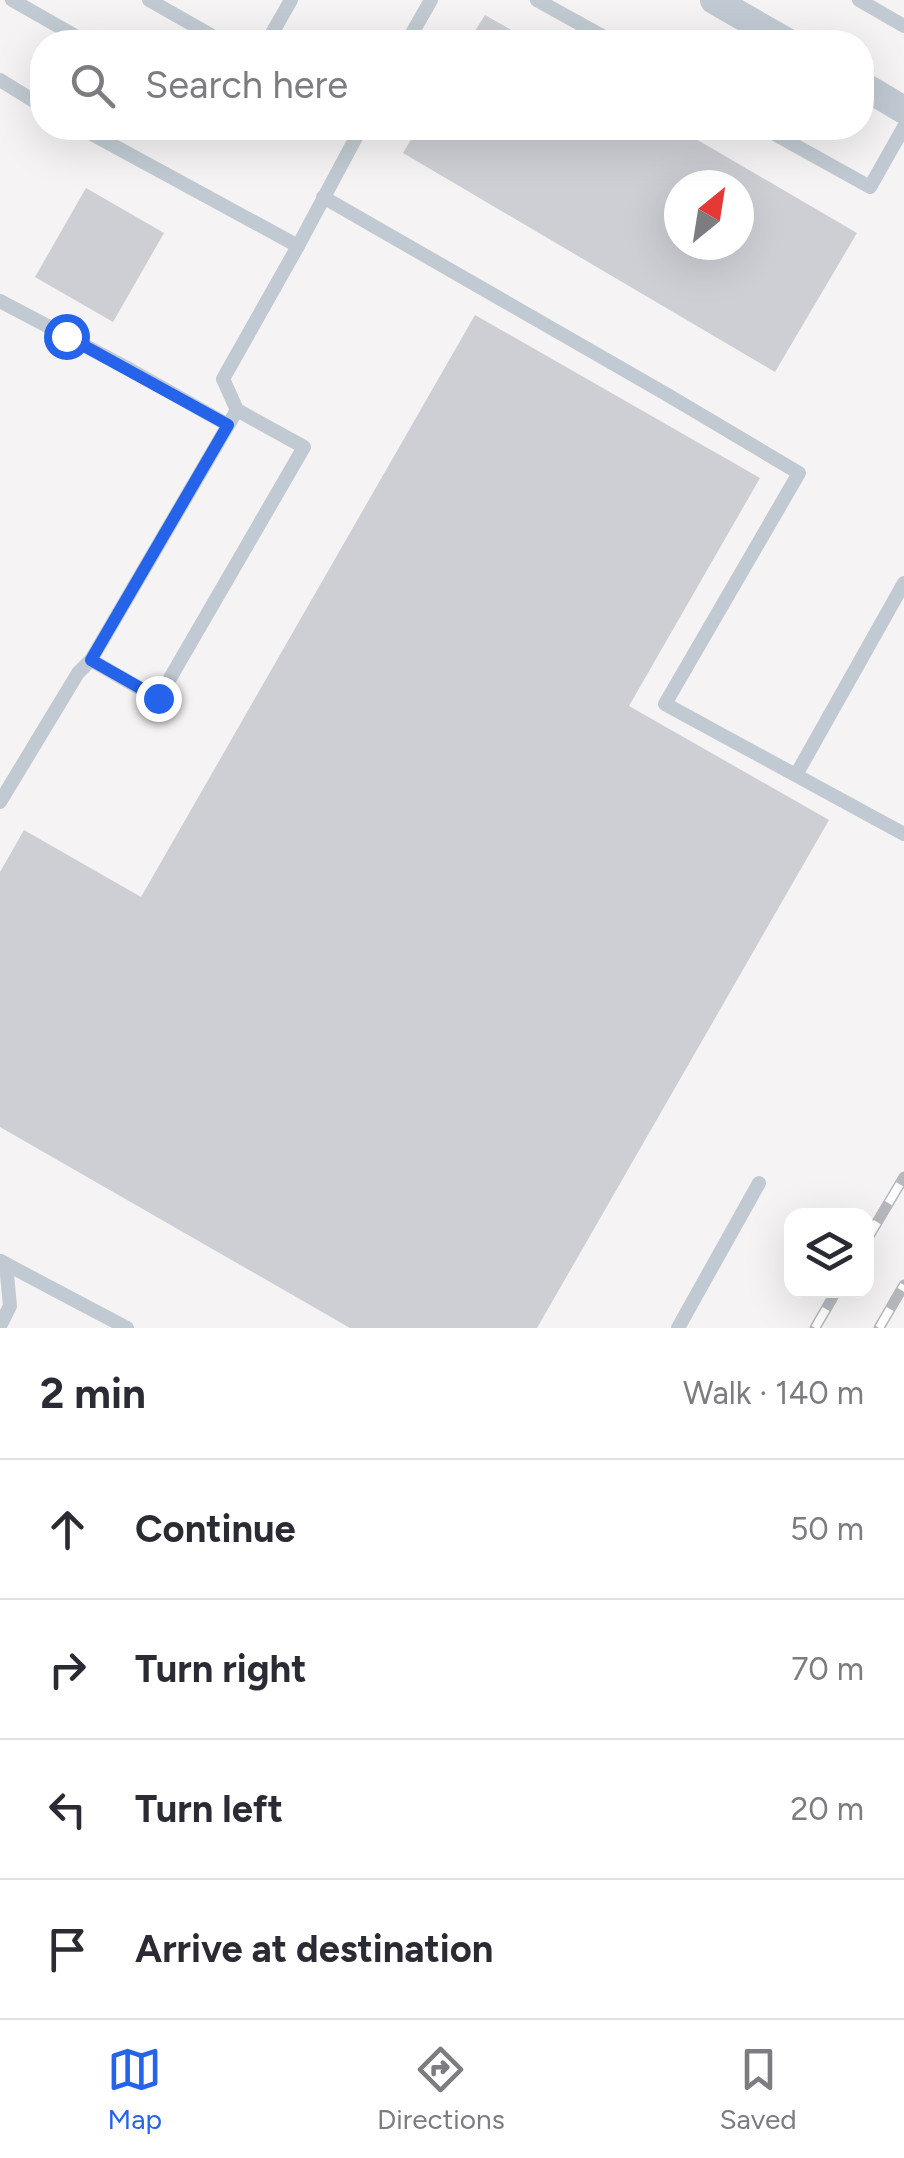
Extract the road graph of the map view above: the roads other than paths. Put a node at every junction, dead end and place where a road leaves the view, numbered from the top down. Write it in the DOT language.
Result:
graph roads {
  1 [pos="12,0"];
  2 [pos="149,0"];
  3 [pos="291,0"];
  4 [pos="431,0"];
  5 [pos="538,0"];
  6 [pos="714,0"];
  7 [pos="859,0"];
  8 [pos="904,26"];
  9 [pos="65,30"];
  10 [pos="202,30"];
  11 [pos="274,30"];
  12 [pos="415,30"];
  13 [pos="592,30"];
  14 [pos="766,30"];
  15 [pos="0,80"];
  16 [pos="874,92"];
  17 [pos="30,99"];
  18 [pos="904,110"];
  19 [pos="904,127"];
  20 [pos="103,140"];
  21 [pos="354,140"];
  22 [pos="786,140"];
  23 [pos="323,197"];
  24 [pos="298,246"];
  25 [pos="0,301"];
  26 [pos="237,410"];
  27 [pos="228,425"];
  28 [pos="904,582"];
  29 [pos="91,660"];
  30 [pos="796,775"];
  31 [pos="0,802"];
  32 [pos="904,834"];
  33 [pos="759,1183"];
  34 [pos="3,1262"];
  35 [pos="0,1326"];
  36 [pos="127,1328"];
  37 [pos="678,1328"];
  1 -- 9 [label="lane"];
  2 -- 10 [label="lane"];
  3 -- 11 [label="lane"];
  4 -- 12 [label="lane"];
  5 -- 13 [label="lane"];
  6 -- 14 [label="street"];
  7 -- 8 [label="lane"];
  15 -- 17 [label="lane"];
  16 -- 18 [label="street"];
  19 -- 22 [label="lane"];
  20 -- 24 [label="lane"];
  21 -- 23 [label="lane"];
  23 -- 24 [label="lane"];
  23 -- 30 [label="lane"];
  24 -- 26 [label="lane"];
  25 -- 27 [label="lane"];
  26 -- 27 [label="lane"];
  26 -- 29 [label="lane"];
  27 -- 29 [label="lane"];
  28 -- 30 [label="lane"];
  29 -- 31 [label="lane"];
  30 -- 32 [label="lane"];
  33 -- 37 [label="lane"];
  34 -- 35 [label="lane"];
  34 -- 36 [label="lane"];
}
